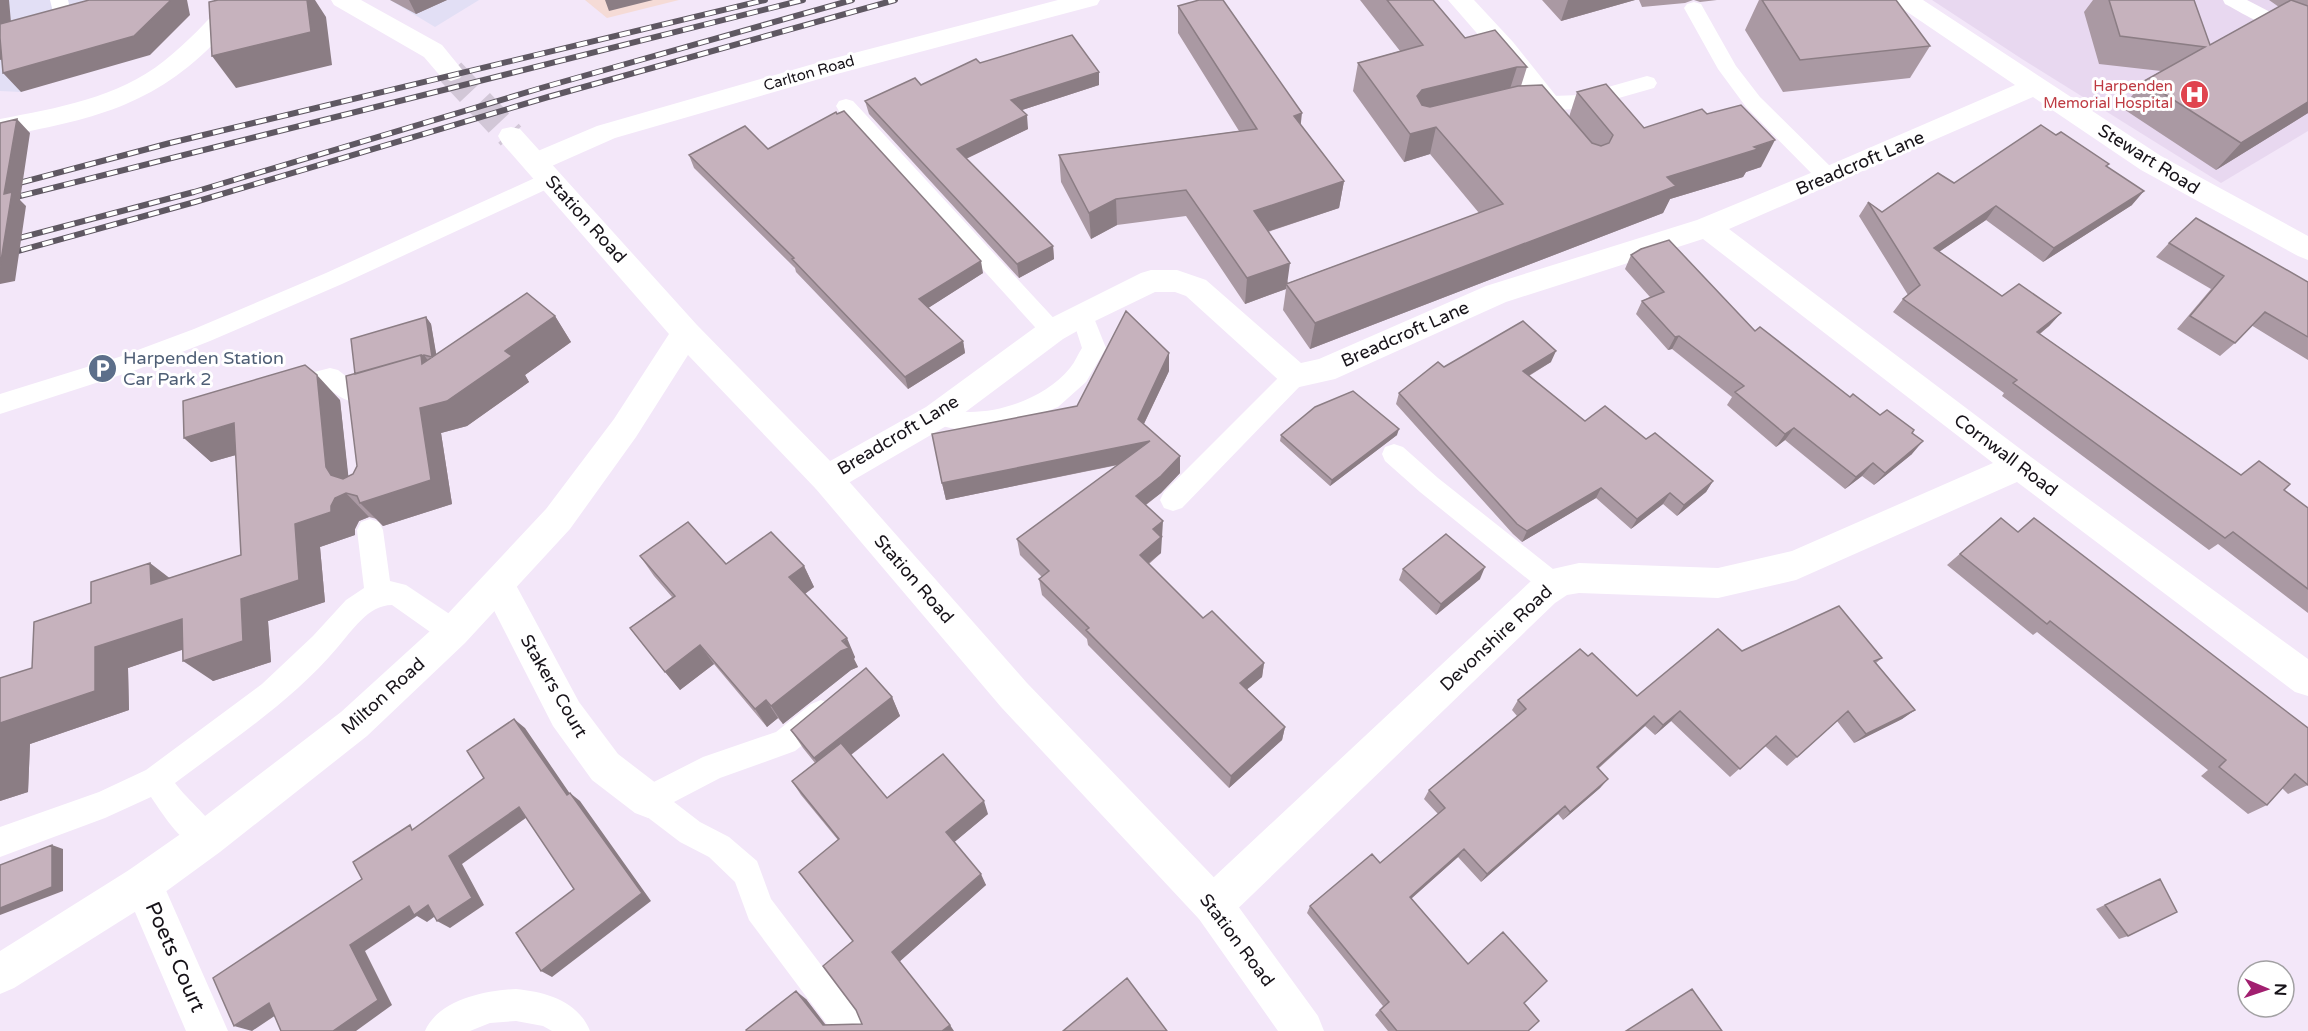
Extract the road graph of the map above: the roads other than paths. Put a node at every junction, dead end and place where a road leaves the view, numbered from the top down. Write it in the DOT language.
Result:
graph roads {
  1 [pos="241,0"];
  2 [pos="343,0"];
  3 [pos="1088,0"];
  4 [pos="1460,0"];
  5 [pos="1906,0"];
  6 [pos="2232,0"];
  7 [pos="1694,8"];
  8 [pos="2305,32"];
  9 [pos="451,72"];
  10 [pos="1647,83"];
  11 [pos="2035,86"];
  12 [pos="1509,104"];
  13 [pos="846,106"];
  14 [pos="1552,113"];
  15 [pos="0,128"];
  16 [pos="511,136"];
  17 [pos="543,171"];
  18 [pos="1828,177"];
  19 [pos="1707,227"];
  20 [pos="2308,249"];
  21 [pos="1082,314"];
  22 [pos="1052,331"];
  23 [pos="686,333"];
  24 [pos="1295,376"];
  25 [pos="397,382"];
  26 [pos="267,393"];
  27 [pos="0,404"];
  28 [pos="937,416"];
  29 [pos="1394,454"];
  30 [pos="2020,466"];
  31 [pos="827,478"];
  32 [pos="1173,500"];
  33 [pos="370,530"];
  34 [pos="498,585"];
  35 [pos="1554,585"];
  36 [pos="378,593"];
  37 [pos="453,633"];
  38 [pos="2308,680"];
  39 [pos="844,695"];
  40 [pos="156,780"];
  41 [pos="648,800"];
  42 [pos="206,839"];
  43 [pos="0,842"];
  44 [pos="143,884"];
  45 [pos="1214,905"];
  46 [pos="0,974"];
  47 [pos="207,1031"];
  48 [pos="441,1031"];
  49 [pos="574,1031"];
  50 [pos="852,1031"];
  51 [pos="1304,1031"];
  1 -- 15 [label="street"];
  2 -- 9 [label="street"];
  3 -- 17 [label="street, Carlton Road"];
  4 -- 14 [label="street"];
  5 -- 11 [label="street, Stewart Road"];
  6 -- 8 [label="lane"];
  7 -- 18 [label="lane"];
  10 -- 14 [label="lane"];
  11 -- 18 [label="street, Breadcroft Lane"];
  11 -- 20 [label="street, Stewart Road"];
  12 -- 14 [label="lane"];
  13 -- 22 [label="lane"];
  16 -- 17 [label="street, Station Road"];
  17 -- 23 [label="street, Station Road"];
  17 -- 27 [label="lane"];
  18 -- 19 [label="street, Breadcroft Lane"];
  19 -- 24 [label="street, Breadcroft Lane"];
  19 -- 30 [label="street, Cornwall Road"];
  21 -- 22 [label="street, Breadcroft Lane"];
  21 -- 24 [label="street, Breadcroft Lane"];
  21 -- 28 [label="lane"];
  22 -- 28 [label="street, Breadcroft Lane"];
  23 -- 31 [label="street, Station Road"];
  23 -- 34 [label="street, Milton Road"];
  24 -- 32 [label="lane"];
  25 -- 26 [label="lane"];
  28 -- 31 [label="street, Breadcroft Lane"];
  29 -- 35 [label="lane"];
  30 -- 35 [label="street, Devonshire Road"];
  30 -- 38 [label="street, Cornwall Road"];
  31 -- 45 [label="street, Station Road"];
  33 -- 36 [label="lane"];
  34 -- 37 [label="street, Milton Road"];
  34 -- 41 [label="street, Stakers Court"];
  35 -- 45 [label="street, Devonshire Road"];
  36 -- 37 [label="lane"];
  36 -- 40 [label="lane"];
  37 -- 42 [label="street, Milton Road"];
  39 -- 41 [label="lane"];
  40 -- 42 [label="lane"];
  40 -- 43 [label="lane"];
  41 -- 50 [label="lane"];
  42 -- 44 [label="street, Milton Road"];
  44 -- 46 [label="street, Milton Road"];
  44 -- 47 [label="street, Poets Court"];
  45 -- 51 [label="street, Station Road"];
  48 -- 49 [label="lane"];
}
